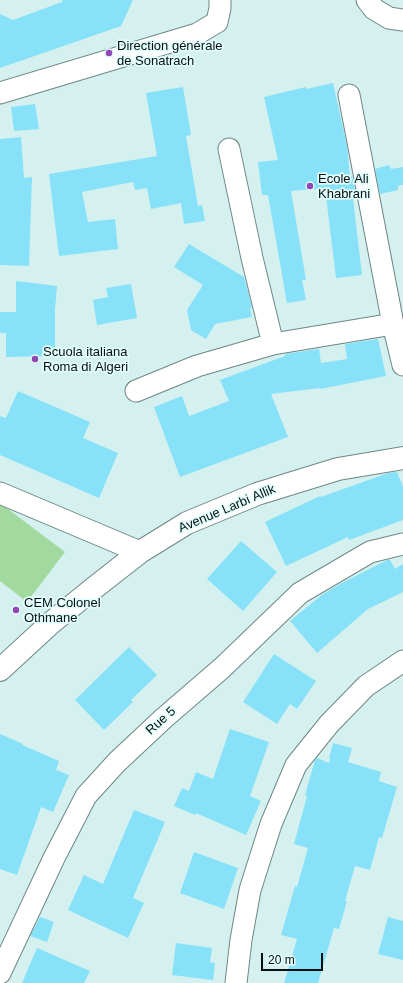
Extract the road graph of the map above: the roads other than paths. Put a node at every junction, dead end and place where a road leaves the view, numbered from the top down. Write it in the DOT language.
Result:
graph roads {
  1 [pos="220,0"];
  2 [pos="367,0"];
  3 [pos="403,20"];
  4 [pos="0,93"];
  5 [pos="349,95"];
  6 [pos="229,149"];
  7 [pos="393,324"];
  8 [pos="273,344"];
  9 [pos="403,365"];
  10 [pos="136,390"];
  11 [pos="403,458"];
  12 [pos="0,492"];
  13 [pos="403,544"];
  14 [pos="140,552"];
  15 [pos="403,661"];
  16 [pos="0,670"];
  17 [pos="0,973"];
  18 [pos="236,983"];
  1 -- 4 [label="street"];
  2 -- 3 [label="street"];
  5 -- 7 [label="street"];
  6 -- 8 [label="street"];
  7 -- 8 [label="street"];
  7 -- 9 [label="street"];
  8 -- 10 [label="street"];
  11 -- 14 [label="main road, Avenue Larbi Allik"];
  12 -- 14 [label="street"];
  13 -- 17 [label="street, Rue 5"];
  14 -- 16 [label="main road, Avenue Larbi Allik"];
  15 -- 18 [label="street"];
}
